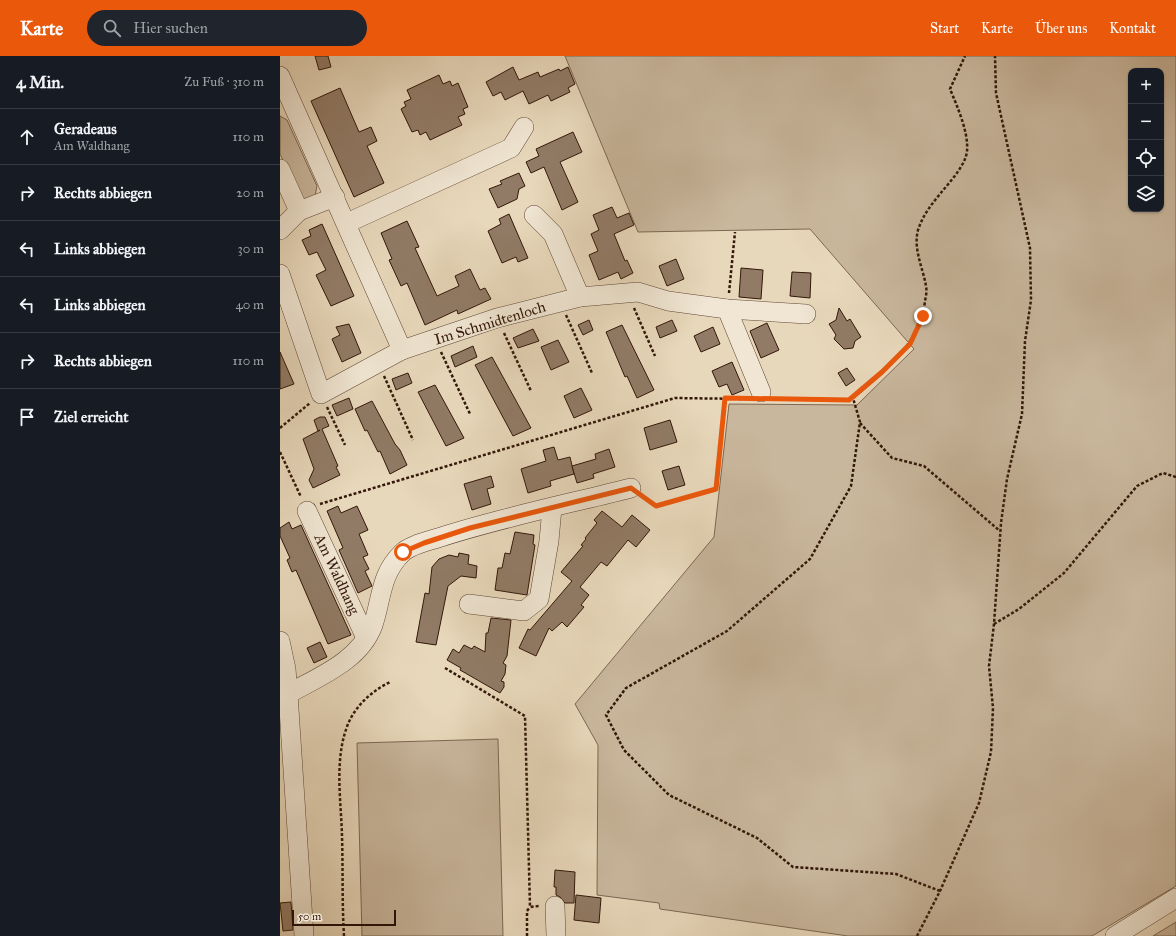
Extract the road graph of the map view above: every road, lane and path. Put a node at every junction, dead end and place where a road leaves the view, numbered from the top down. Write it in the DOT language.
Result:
graph roads {
  1 [pos="965,56"];
  2 [pos="995,56"];
  3 [pos="280,76"];
  4 [pos="286,104"];
  5 [pos="524,126"];
  6 [pos="280,168"];
  7 [pos="335,197"];
  8 [pos="299,211"];
  9 [pos="534,215"];
  10 [pos="347,223"];
  11 [pos="280,230"];
  12 [pos="735,232"];
  13 [pos="280,274"];
  14 [pos="627,293"];
  15 [pos="580,297"];
  16 [pos="560,302"];
  17 [pos="727,309"];
  18 [pos="806,314"];
  19 [pos="497,318"];
  20 [pos="435,339"];
  21 [pos="402,350"];
  22 [pos="655,356"];
  23 [pos="378,363"];
  24 [pos="592,373"];
  25 [pos="531,391"];
  26 [pos="321,394"];
  27 [pos="760,397"];
  28 [pos="725,398"];
  29 [pos="853,398"];
  30 [pos="470,414"];
  31 [pos="860,422"];
  32 [pos="280,428"];
  33 [pos="413,440"];
  34 [pos="345,445"];
  35 [pos="280,452"];
  36 [pos="1176,478"];
  37 [pos="631,488"];
  38 [pos="552,508"];
  39 [pos="307,509"];
  40 [pos="1000,530"];
  41 [pos="469,604"];
  42 [pos="994,624"];
  43 [pos="366,638"];
  44 [pos="280,641"];
  45 [pos="445,668"];
  46 [pos="390,682"];
  47 [pos="288,694"];
  48 [pos="940,891"];
  49 [pos="1176,898"];
  50 [pos="555,906"];
  51 [pos="304,936"];
  52 [pos="344,936"];
  53 [pos="527,936"];
  54 [pos="556,936"];
  55 [pos="917,936"];
  56 [pos="1115,936"];
  1 -- 29 [label="path"];
  2 -- 40 [label="path"];
  3 -- 4 [label="street"];
  4 -- 7 [label="street"];
  5 -- 10 [label="street"];
  6 -- 8 [label="street"];
  7 -- 8 [label="street"];
  7 -- 10 [label="street"];
  8 -- 11 [label="street"];
  9 -- 15 [label="street"];
  10 -- 21 [label="street"];
  12 -- 17 [label="path"];
  13 -- 26 [label="street"];
  14 -- 15 [label="street, Im Schmidtenloch"];
  14 -- 17 [label="street, Im Schmidtenloch"];
  14 -- 22 [label="path"];
  15 -- 16 [label="street, Im Schmidtenloch"];
  16 -- 19 [label="street, Im Schmidtenloch"];
  16 -- 24 [label="path"];
  17 -- 18 [label="street, Im Schmidtenloch"];
  17 -- 27 [label="street"];
  19 -- 20 [label="street, Im Schmidtenloch"];
  19 -- 25 [label="path"];
  20 -- 21 [label="street, Im Schmidtenloch"];
  20 -- 30 [label="path"];
  21 -- 23 [label="street, Im Schmidtenloch"];
  23 -- 26 [label="street, Im Schmidtenloch"];
  23 -- 33 [label="path"];
  26 -- 32 [label="path"];
  26 -- 34 [label="path"];
  27 -- 28 [label="path"];
  27 -- 29 [label="path"];
  28 -- 37 [label="path"];
  28 -- 39 [label="path"];
  29 -- 31 [label="path"];
  31 -- 40 [label="path"];
  31 -- 48 [label="path"];
  35 -- 39 [label="path"];
  36 -- 42 [label="path"];
  37 -- 38 [label="street, Am Waldhang"];
  38 -- 41 [label="street"];
  38 -- 43 [label="street, Am Waldhang"];
  39 -- 43 [label="street, Am Waldhang"];
  40 -- 42 [label="path"];
  42 -- 48 [label="path"];
  43 -- 47 [label="street, Am Waldhang"];
  44 -- 47 [label="street"];
  45 -- 53 [label="path"];
  46 -- 52 [label="path"];
  47 -- 51 [label="street"];
  48 -- 55 [label="path"];
  49 -- 56 [label="street"];
  50 -- 54 [label="street"];
}
